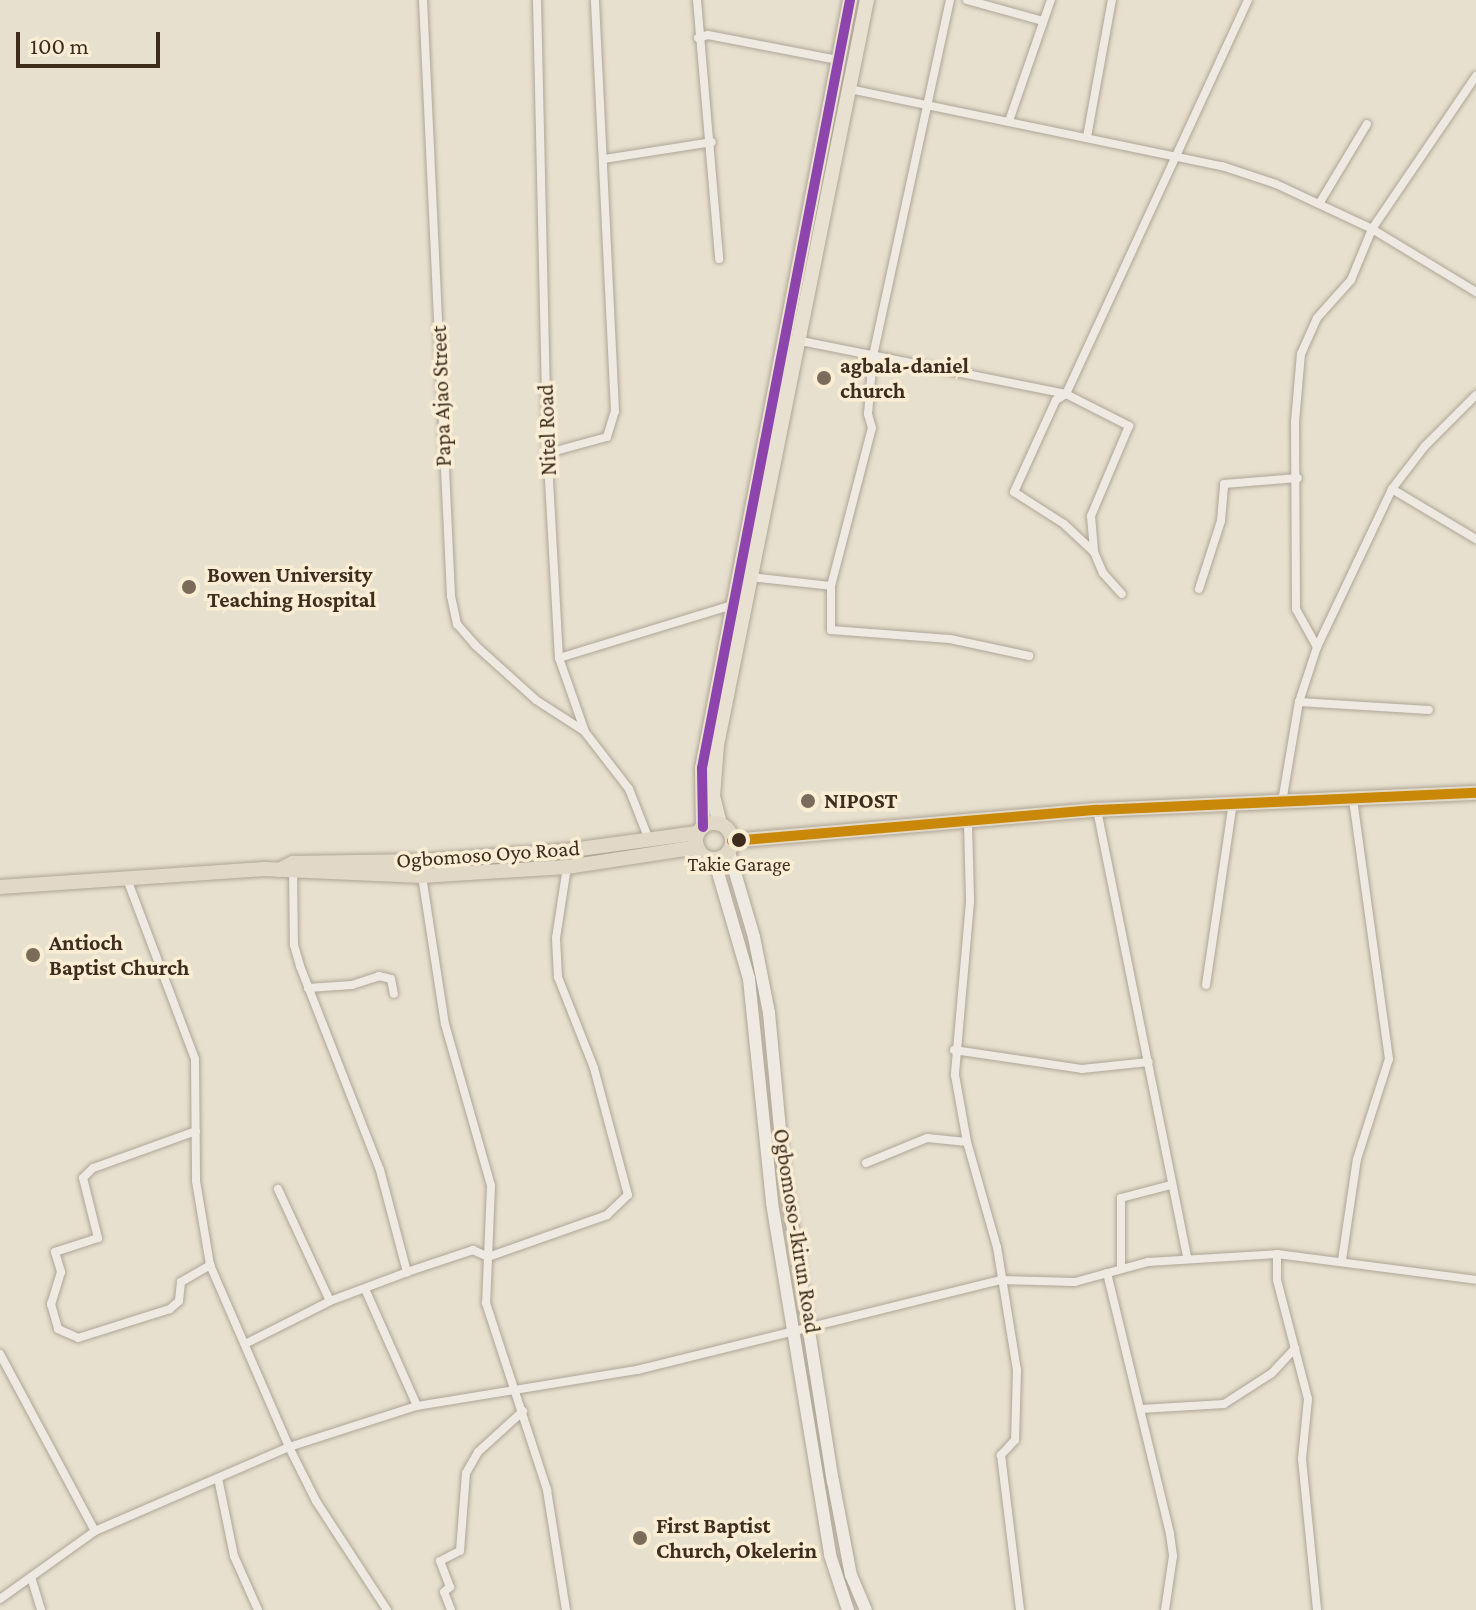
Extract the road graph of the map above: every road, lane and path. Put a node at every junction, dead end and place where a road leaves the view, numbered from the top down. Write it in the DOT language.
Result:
graph roads {
  1 [pos="423,0"];
  2 [pos="537,0"];
  3 [pos="595,0"];
  4 [pos="697,0"];
  5 [pos="850,0"];
  6 [pos="867,0"];
  7 [pos="950,0"];
  8 [pos="967,0"];
  9 [pos="1051,0"];
  10 [pos="1112,0"];
  11 [pos="1248,0"];
  12 [pos="1043,21"];
  13 [pos="698,38"];
  14 [pos="838,60"];
  15 [pos="1476,76"];
  16 [pos="849,89"];
  17 [pos="929,104"];
  18 [pos="1009,121"];
  19 [pos="1367,124"];
  20 [pos="1087,137"];
  21 [pos="712,142"];
  22 [pos="1174,153"];
  23 [pos="604,159"];
  24 [pos="1319,204"];
  25 [pos="813,220"];
  26 [pos="1372,229"];
  27 [pos="719,259"];
  28 [pos="1476,292"];
  29 [pos="795,340"];
  30 [pos="873,356"];
  31 [pos="1066,394"];
  32 [pos="1476,395"];
  33 [pos="548,453"];
  34 [pos="1298,478"];
  35 [pos="1392,489"];
  36 [pos="1476,539"];
  37 [pos="1094,552"];
  38 [pos="749,577"];
  39 [pos="831,586"];
  40 [pos="1199,589"];
  41 [pos="1122,594"];
  42 [pos="732,605"];
  43 [pos="1317,647"];
  44 [pos="1029,656"];
  45 [pos="559,658"];
  46 [pos="1299,702"];
  47 [pos="1429,710"];
  48 [pos="585,732"];
  49 [pos="1476,793"];
  50 [pos="1353,800"];
  51 [pos="1233,802"];
  52 [pos="1282,802"];
  53 [pos="1097,810"];
  54 [pos="968,823"];
  55 [pos="720,824"];
  56 [pos="699,836"];
  57 [pos="648,837"];
  58 [pos="730,846"];
  59 [pos="714,859"];
  60 [pos="567,867"];
  61 [pos="288,869"];
  62 [pos="422,876"];
  63 [pos="127,879"];
  64 [pos="0,887"];
  65 [pos="1206,985"];
  66 [pos="308,988"];
  67 [pos="394,994"];
  68 [pos="954,1050"];
  69 [pos="1149,1062"];
  70 [pos="196,1131"];
  71 [pos="967,1142"];
  72 [pos="866,1163"];
  73 [pos="1171,1185"];
  74 [pos="278,1189"];
  75 [pos="1277,1254"];
  76 [pos="488,1257"];
  77 [pos="1187,1257"];
  78 [pos="1342,1260"];
  79 [pos="210,1265"];
  80 [pos="1121,1266"];
  81 [pos="407,1272"];
  82 [pos="1107,1273"];
  83 [pos="1000,1280"];
  84 [pos="1476,1280"];
  85 [pos="365,1289"];
  86 [pos="330,1301"];
  87 [pos="811,1328"];
  88 [pos="795,1329"];
  89 [pos="247,1343"];
  90 [pos="1295,1348"];
  91 [pos="0,1354"];
  92 [pos="516,1388"];
  93 [pos="417,1406"];
  94 [pos="1141,1409"];
  95 [pos="523,1411"];
  96 [pos="289,1447"];
  97 [pos="218,1478"];
  98 [pos="95,1531"];
  99 [pos="31,1577"];
  100 [pos="0,1599"];
  101 [pos="41,1610"];
  102 [pos="258,1610"];
  103 [pos="387,1610"];
  104 [pos="451,1610"];
  105 [pos="566,1610"];
  106 [pos="848,1610"];
  107 [pos="866,1610"];
  108 [pos="1020,1610"];
  109 [pos="1165,1610"];
  110 [pos="1317,1610"];
  1 -- 48 [label="street, Papa Ajao Street"];
  2 -- 33 [label="street, Nitel Road"];
  3 -- 23 [label="street"];
  4 -- 13 [label="street"];
  5 -- 14 [label="main road"];
  6 -- 16 [label="main road"];
  7 -- 17 [label="street"];
  8 -- 12 [label="street"];
  9 -- 12 [label="street"];
  10 -- 20 [label="street"];
  11 -- 22 [label="street"];
  12 -- 18 [label="street"];
  13 -- 14 [label="street"];
  13 -- 21 [label="street"];
  14 -- 25 [label="main road"];
  15 -- 26 [label="street"];
  16 -- 17 [label="street"];
  16 -- 25 [label="main road"];
  17 -- 18 [label="street"];
  17 -- 30 [label="street"];
  18 -- 20 [label="street"];
  19 -- 24 [label="street"];
  20 -- 22 [label="street"];
  21 -- 23 [label="street"];
  21 -- 27 [label="street"];
  22 -- 24 [label="street"];
  22 -- 31 [label="street"];
  23 -- 33 [label="street"];
  24 -- 26 [label="street"];
  25 -- 29 [label="main road"];
  25 -- 42 [label="main road"];
  26 -- 28 [label="street"];
  26 -- 34 [label="street"];
  29 -- 30 [label="street"];
  29 -- 38 [label="main road"];
  30 -- 31 [label="street"];
  30 -- 39 [label="street"];
  31 -- 37 [label="street"];
  31 -- 37 [label="street"];
  32 -- 35 [label="street"];
  33 -- 45 [label="street, Nitel Road"];
  34 -- 40 [label="street"];
  34 -- 43 [label="street"];
  35 -- 36 [label="street"];
  35 -- 43 [label="street"];
  37 -- 41 [label="street"];
  38 -- 39 [label="street"];
  38 -- 55 [label="main road"];
  39 -- 44 [label="street"];
  42 -- 45 [label="street"];
  42 -- 56 [label="main road"];
  43 -- 46 [label="street"];
  45 -- 48 [label="street, Nitel Road"];
  46 -- 47 [label="street"];
  46 -- 52 [label="street"];
  48 -- 57 [label="street, Nitel Road"];
  49 -- 50 [label="highway"];
  50 -- 52 [label="highway"];
  50 -- 78 [label="street"];
  51 -- 52 [label="highway"];
  51 -- 53 [label="highway"];
  51 -- 65 [label="street"];
  53 -- 54 [label="highway"];
  53 -- 69 [label="street"];
  54 -- 58 [label="highway"];
  54 -- 68 [label="street"];
  55 -- 56 [label="highway"];
  55 -- 58 [label="highway"];
  56 -- 57 [label="highway, Ogbomoso Oyo Road"];
  56 -- 59 [label="highway"];
  56 -- 60 [label="highway, Ogbomoso Oyo Road"];
  57 -- 61 [label="highway, Ogbomoso Oyo Road"];
  58 -- 59 [label="highway"];
  58 -- 87 [label="main road, Ogbomoso-Ikirun Road"];
  59 -- 88 [label="main road, Ogbomoso-Ikirun Road"];
  60 -- 62 [label="highway, Ogbomoso Oyo Road"];
  60 -- 76 [label="street"];
  61 -- 62 [label="highway, Ogbomoso Oyo Road"];
  61 -- 63 [label="highway, Ogbomoso Oyo Road"];
  61 -- 66 [label="street"];
  62 -- 76 [label="street"];
  63 -- 64 [label="highway, Ogbomoso Oyo Road"];
  63 -- 70 [label="street"];
  66 -- 67 [label="street"];
  66 -- 81 [label="street"];
  68 -- 69 [label="street"];
  68 -- 71 [label="street"];
  69 -- 73 [label="street"];
  70 -- 79 [label="street"];
  70 -- 79 [label="street"];
  71 -- 72 [label="street"];
  71 -- 83 [label="street"];
  73 -- 77 [label="street"];
  73 -- 80 [label="street"];
  74 -- 86 [label="street"];
  75 -- 77 [label="street"];
  75 -- 78 [label="street"];
  75 -- 90 [label="street"];
  76 -- 81 [label="street"];
  76 -- 92 [label="street"];
  77 -- 80 [label="street"];
  78 -- 84 [label="street"];
  79 -- 89 [label="street"];
  80 -- 82 [label="street"];
  81 -- 85 [label="street"];
  82 -- 83 [label="street"];
  82 -- 94 [label="street"];
  83 -- 87 [label="street"];
  83 -- 108 [label="street"];
  85 -- 86 [label="street"];
  85 -- 93 [label="street"];
  86 -- 89 [label="street"];
  87 -- 88 [label="street"];
  87 -- 107 [label="main road, Ogbomoso-Ikirun Road"];
  88 -- 92 [label="street"];
  88 -- 106 [label="main road, Ogbomoso-Ikirun Road"];
  89 -- 96 [label="street"];
  90 -- 94 [label="street"];
  90 -- 110 [label="street"];
  91 -- 98 [label="street"];
  92 -- 93 [label="street"];
  92 -- 95 [label="street"];
  93 -- 96 [label="street"];
  94 -- 109 [label="street"];
  95 -- 104 [label="street"];
  95 -- 105 [label="street"];
  96 -- 97 [label="street"];
  96 -- 103 [label="street"];
  97 -- 98 [label="street"];
  97 -- 102 [label="street"];
  98 -- 99 [label="street"];
  99 -- 100 [label="street"];
  99 -- 101 [label="street"];
}
